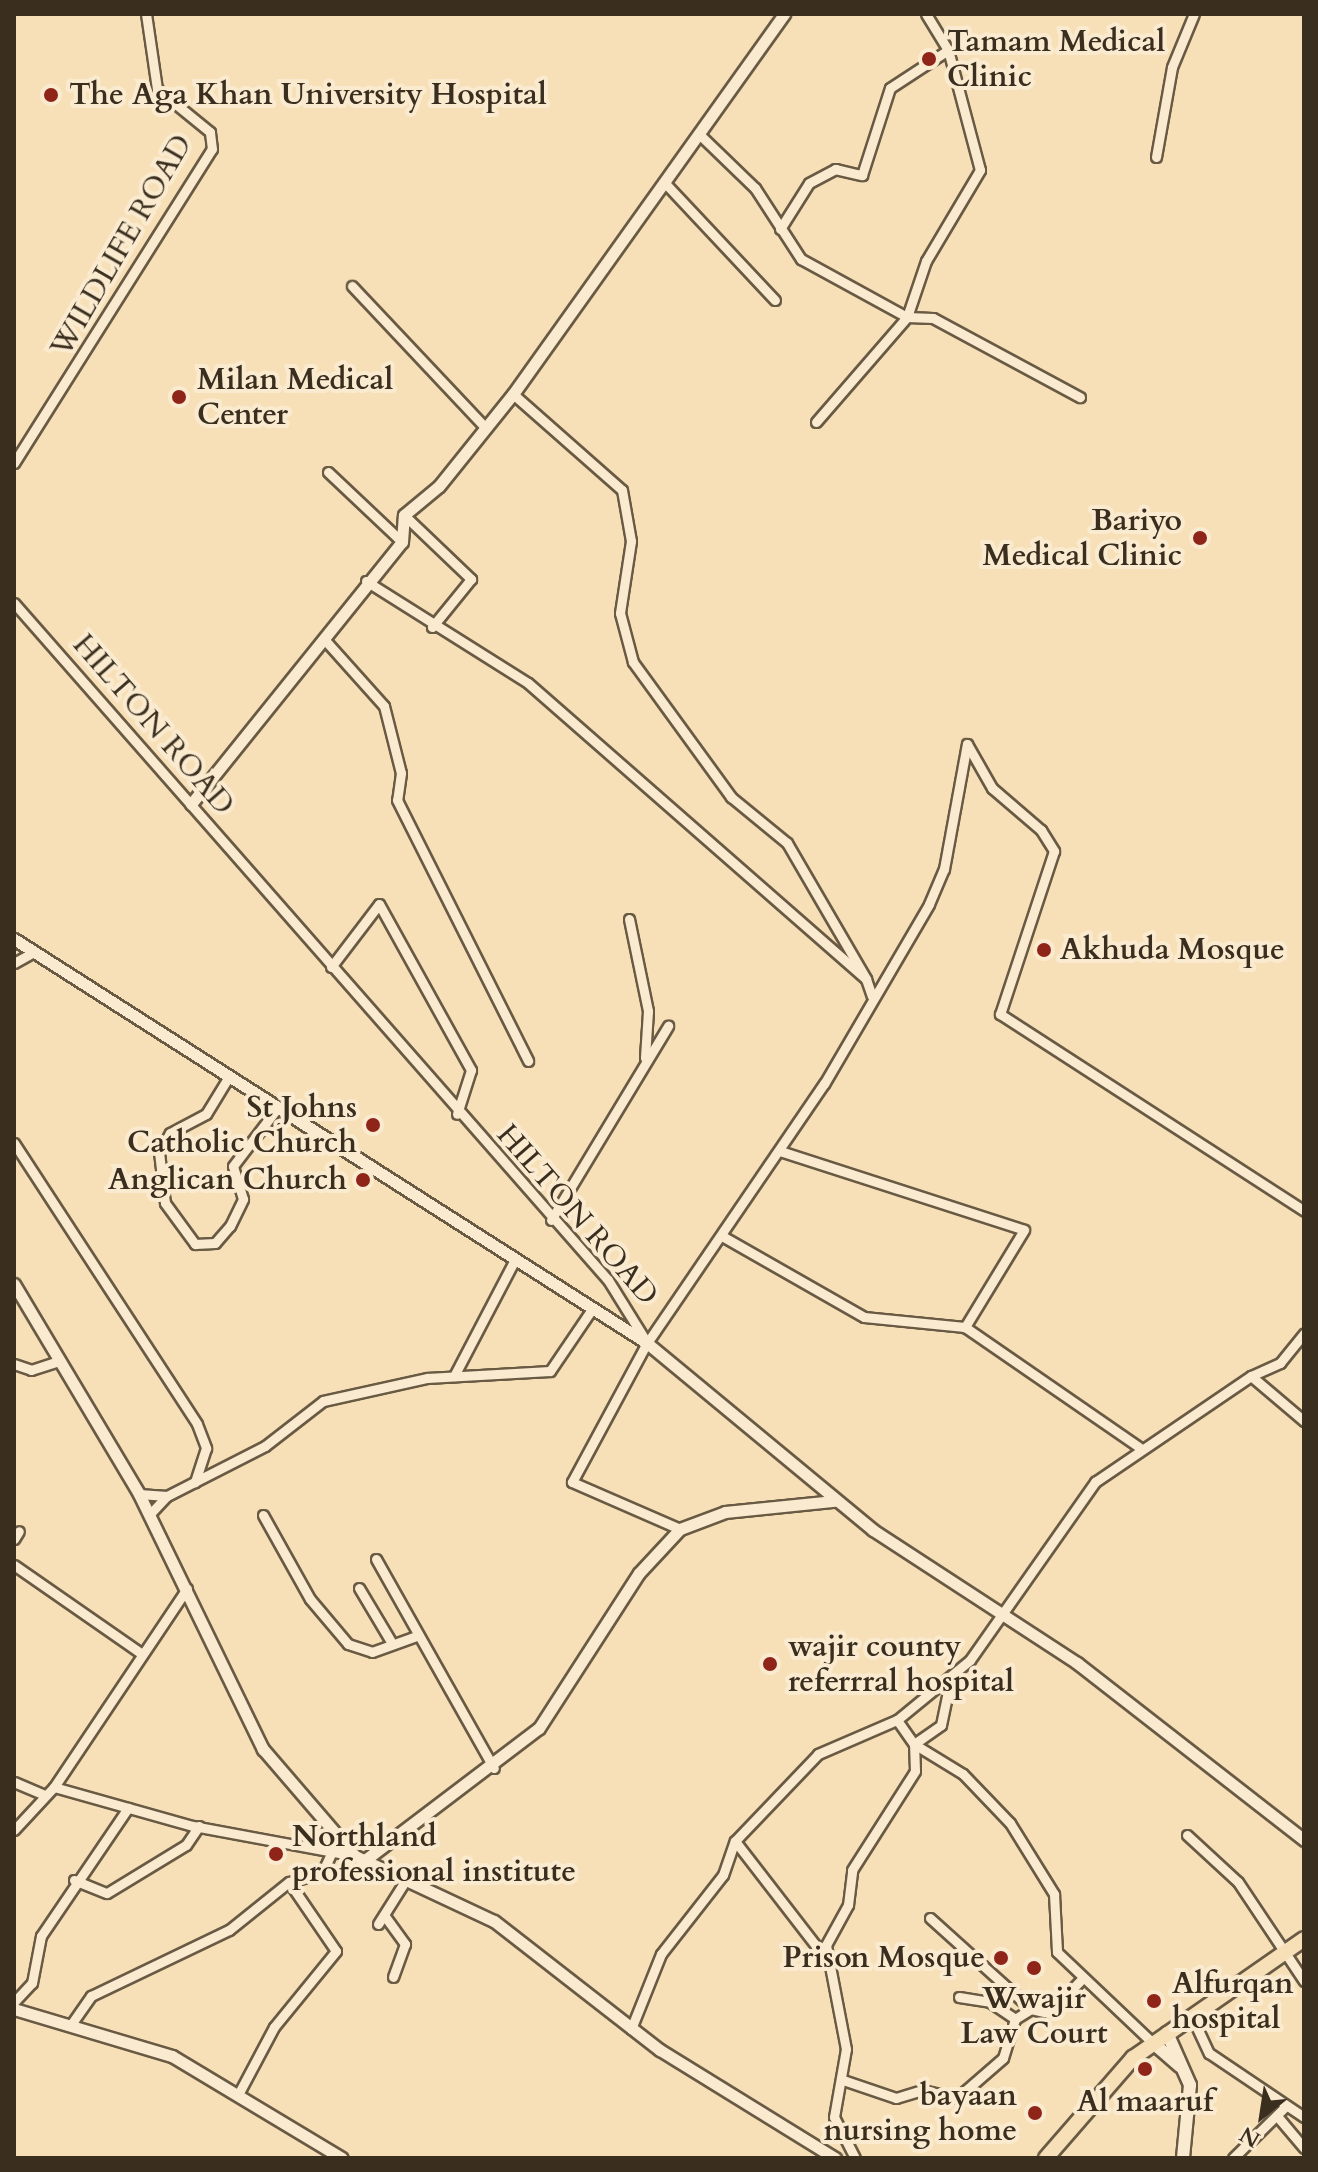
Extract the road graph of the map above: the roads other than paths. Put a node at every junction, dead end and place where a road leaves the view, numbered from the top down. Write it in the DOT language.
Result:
graph roads {
  1 [pos="146,14"];
  2 [pos="784,14"];
  3 [pos="926,14"];
  4 [pos="1194,14"];
  5 [pos="948,50"];
  6 [pos="699,134"];
  7 [pos="1156,157"];
  8 [pos="664,182"];
  9 [pos="780,229"];
  10 [pos="352,286"];
  11 [pos="775,300"];
  12 [pos="907,317"];
  13 [pos="513,394"];
  14 [pos="1080,397"];
  15 [pos="816,422"];
  16 [pos="482,424"];
  17 [pos="14,463"];
  18 [pos="328,472"];
  19 [pos="404,515"];
  20 [pos="402,542"];
  21 [pos="366,581"];
  22 [pos="14,603"];
  23 [pos="432,627"];
  24 [pos="324,639"];
  25 [pos="191,804"];
  26 [pos="629,919"];
  27 [pos="14,939"];
  28 [pos="34,952"];
  29 [pos="14,963"];
  30 [pos="331,967"];
  31 [pos="866,979"];
  32 [pos="872,996"];
  33 [pos="668,1026"];
  34 [pos="528,1061"];
  35 [pos="641,1068"];
  36 [pos="228,1078"];
  37 [pos="275,1111"];
  38 [pos="457,1114"];
  39 [pos="14,1143"];
  40 [pos="780,1151"];
  41 [pos="1304,1211"];
  42 [pos="551,1220"];
  43 [pos="722,1236"];
  44 [pos="514,1261"];
  45 [pos="14,1284"];
  46 [pos="592,1309"];
  47 [pos="965,1327"];
  48 [pos="1303,1340"];
  49 [pos="647,1343"];
  50 [pos="58,1361"];
  51 [pos="14,1364"];
  52 [pos="454,1376"];
  53 [pos="1251,1376"];
  54 [pos="1304,1421"];
  55 [pos="1139,1447"];
  56 [pos="195,1482"];
  57 [pos="139,1494"];
  58 [pos="167,1496"];
  59 [pos="834,1501"];
  60 [pos="149,1515"];
  61 [pos="263,1515"];
  62 [pos="680,1529"];
  63 [pos="376,1559"];
  64 [pos="14,1565"];
  65 [pos="187,1588"];
  66 [pos="359,1588"];
  67 [pos="1000,1611"];
  68 [pos="414,1637"];
  69 [pos="390,1640"];
  70 [pos="139,1652"];
  71 [pos="951,1675"];
  72 [pos="897,1720"];
  73 [pos="914,1744"];
  74 [pos="494,1768"];
  75 [pos="14,1782"];
  76 [pos="54,1787"];
  77 [pos="44,1795"];
  78 [pos="128,1808"];
  79 [pos="199,1826"];
  80 [pos="14,1830"];
  81 [pos="1187,1835"];
  82 [pos="1304,1840"];
  83 [pos="735,1841"];
  84 [pos="332,1852"];
  85 [pos="360,1858"];
  86 [pos="407,1878"];
  87 [pos="74,1880"];
  88 [pos="289,1882"];
  89 [pos="930,1918"];
  90 [pos="1304,1939"];
  91 [pos="1283,1955"];
  92 [pos="829,1962"];
  93 [pos="393,1977"];
  94 [pos="1080,1981"];
  95 [pos="1304,1981"];
  96 [pos="959,1997"];
  97 [pos="14,2002"];
  98 [pos="14,2009"];
  99 [pos="1031,2009"];
  100 [pos="1192,2017"];
  101 [pos="1015,2019"];
  102 [pos="70,2026"];
  103 [pos="631,2029"];
  104 [pos="1167,2033"];
  105 [pos="1152,2042"];
  106 [pos="1180,2066"];
  107 [pos="843,2080"];
  108 [pos="240,2091"];
  109 [pos="1286,2106"];
  110 [pos="1277,2116"];
  111 [pos="1304,2117"];
  112 [pos="1304,2148"];
  113 [pos="342,2158"];
  114 [pos="835,2158"];
  115 [pos="855,2158"];
  116 [pos="1046,2158"];
  117 [pos="1183,2158"];
  118 [pos="1233,2158"];
  1 -- 17 [label="street, WILDLIFE ROAD"];
  2 -- 6 [label="street"];
  3 -- 5 [label="street"];
  4 -- 7 [label="street"];
  5 -- 9 [label="street"];
  5 -- 12 [label="street"];
  6 -- 8 [label="street"];
  6 -- 9 [label="street"];
  8 -- 11 [label="street"];
  8 -- 13 [label="street"];
  9 -- 12 [label="street"];
  10 -- 16 [label="street"];
  12 -- 14 [label="street"];
  12 -- 15 [label="street"];
  13 -- 16 [label="street"];
  13 -- 31 [label="street"];
  16 -- 19 [label="street"];
  18 -- 20 [label="street"];
  19 -- 20 [label="street"];
  19 -- 23 [label="street"];
  20 -- 21 [label="street"];
  21 -- 23 [label="street"];
  21 -- 24 [label="street"];
  22 -- 25 [label="street, HILTON ROAD"];
  23 -- 31 [label="street"];
  24 -- 25 [label="street"];
  24 -- 34 [label="street"];
  25 -- 30 [label="street, HILTON ROAD"];
  26 -- 35 [label="street"];
  27 -- 28 [label="street"];
  28 -- 29 [label="street"];
  28 -- 36 [label="street"];
  30 -- 38 [label="street, HILTON ROAD"];
  30 -- 38 [label="street"];
  31 -- 32 [label="street"];
  32 -- 40 [label="street, HILTON ROAD"];
  32 -- 41 [label="street, HILTON ROAD"];
  33 -- 35 [label="street"];
  35 -- 42 [label="street"];
  36 -- 37 [label="street"];
  36 -- 37 [label="street"];
  37 -- 44 [label="street"];
  38 -- 42 [label="street, HILTON ROAD"];
  39 -- 56 [label="street"];
  40 -- 43 [label="street, HILTON ROAD"];
  40 -- 47 [label="street"];
  42 -- 49 [label="street, HILTON ROAD"];
  43 -- 47 [label="street"];
  43 -- 49 [label="street, HILTON ROAD"];
  44 -- 46 [label="street"];
  44 -- 52 [label="street"];
  45 -- 50 [label="street"];
  46 -- 49 [label="street"];
  46 -- 52 [label="street"];
  47 -- 55 [label="street"];
  48 -- 53 [label="street"];
  49 -- 59 [label="street"];
  49 -- 62 [label="street"];
  50 -- 51 [label="street"];
  50 -- 57 [label="street"];
  52 -- 56 [label="street"];
  53 -- 54 [label="street"];
  53 -- 55 [label="street"];
  55 -- 67 [label="street"];
  56 -- 58 [label="street"];
  57 -- 58 [label="street"];
  57 -- 60 [label="street"];
  58 -- 60 [label="street"];
  59 -- 62 [label="street"];
  59 -- 67 [label="street"];
  60 -- 65 [label="street"];
  61 -- 69 [label="street"];
  62 -- 74 [label="street"];
  63 -- 68 [label="street"];
  64 -- 70 [label="street"];
  65 -- 70 [label="street"];
  65 -- 85 [label="street"];
  66 -- 69 [label="street"];
  67 -- 71 [label="street"];
  67 -- 82 [label="street"];
  68 -- 69 [label="street"];
  68 -- 74 [label="street"];
  70 -- 76 [label="street"];
  71 -- 72 [label="street"];
  71 -- 73 [label="street"];
  72 -- 73 [label="street"];
  72 -- 83 [label="street"];
  73 -- 92 [label="street"];
  73 -- 94 [label="street"];
  74 -- 85 [label="street"];
  75 -- 77 [label="street"];
  76 -- 77 [label="street"];
  76 -- 78 [label="street"];
  77 -- 80 [label="street"];
  78 -- 79 [label="street"];
  78 -- 87 [label="street"];
  79 -- 84 [label="street"];
  79 -- 87 [label="street"];
  81 -- 91 [label="street"];
  83 -- 92 [label="street"];
  83 -- 103 [label="street"];
  84 -- 85 [label="street"];
  84 -- 88 [label="street"];
  85 -- 86 [label="street"];
  86 -- 93 [label="street"];
  86 -- 103 [label="street"];
  87 -- 97 [label="street"];
  88 -- 102 [label="street"];
  88 -- 108 [label="street"];
  89 -- 99 [label="street"];
  90 -- 91 [label="highway"];
  91 -- 95 [label="street"];
  91 -- 100 [label="highway"];
  92 -- 107 [label="street"];
  94 -- 99 [label="street"];
  94 -- 105 [label="street"];
  96 -- 101 [label="street"];
  98 -- 102 [label="street"];
  99 -- 101 [label="street"];
  100 -- 104 [label="highway"];
  100 -- 109 [label="street"];
  101 -- 107 [label="street"];
  102 -- 108 [label="street"];
  103 -- 114 [label="street"];
  104 -- 105 [label="highway"];
  104 -- 106 [label="main road"];
  105 -- 106 [label="main road"];
  105 -- 116 [label="highway"];
  106 -- 117 [label="main road"];
  107 -- 115 [label="street"];
  108 -- 113 [label="street"];
  109 -- 110 [label="street"];
  109 -- 111 [label="street"];
  110 -- 112 [label="street"];
  110 -- 118 [label="street"];
}
